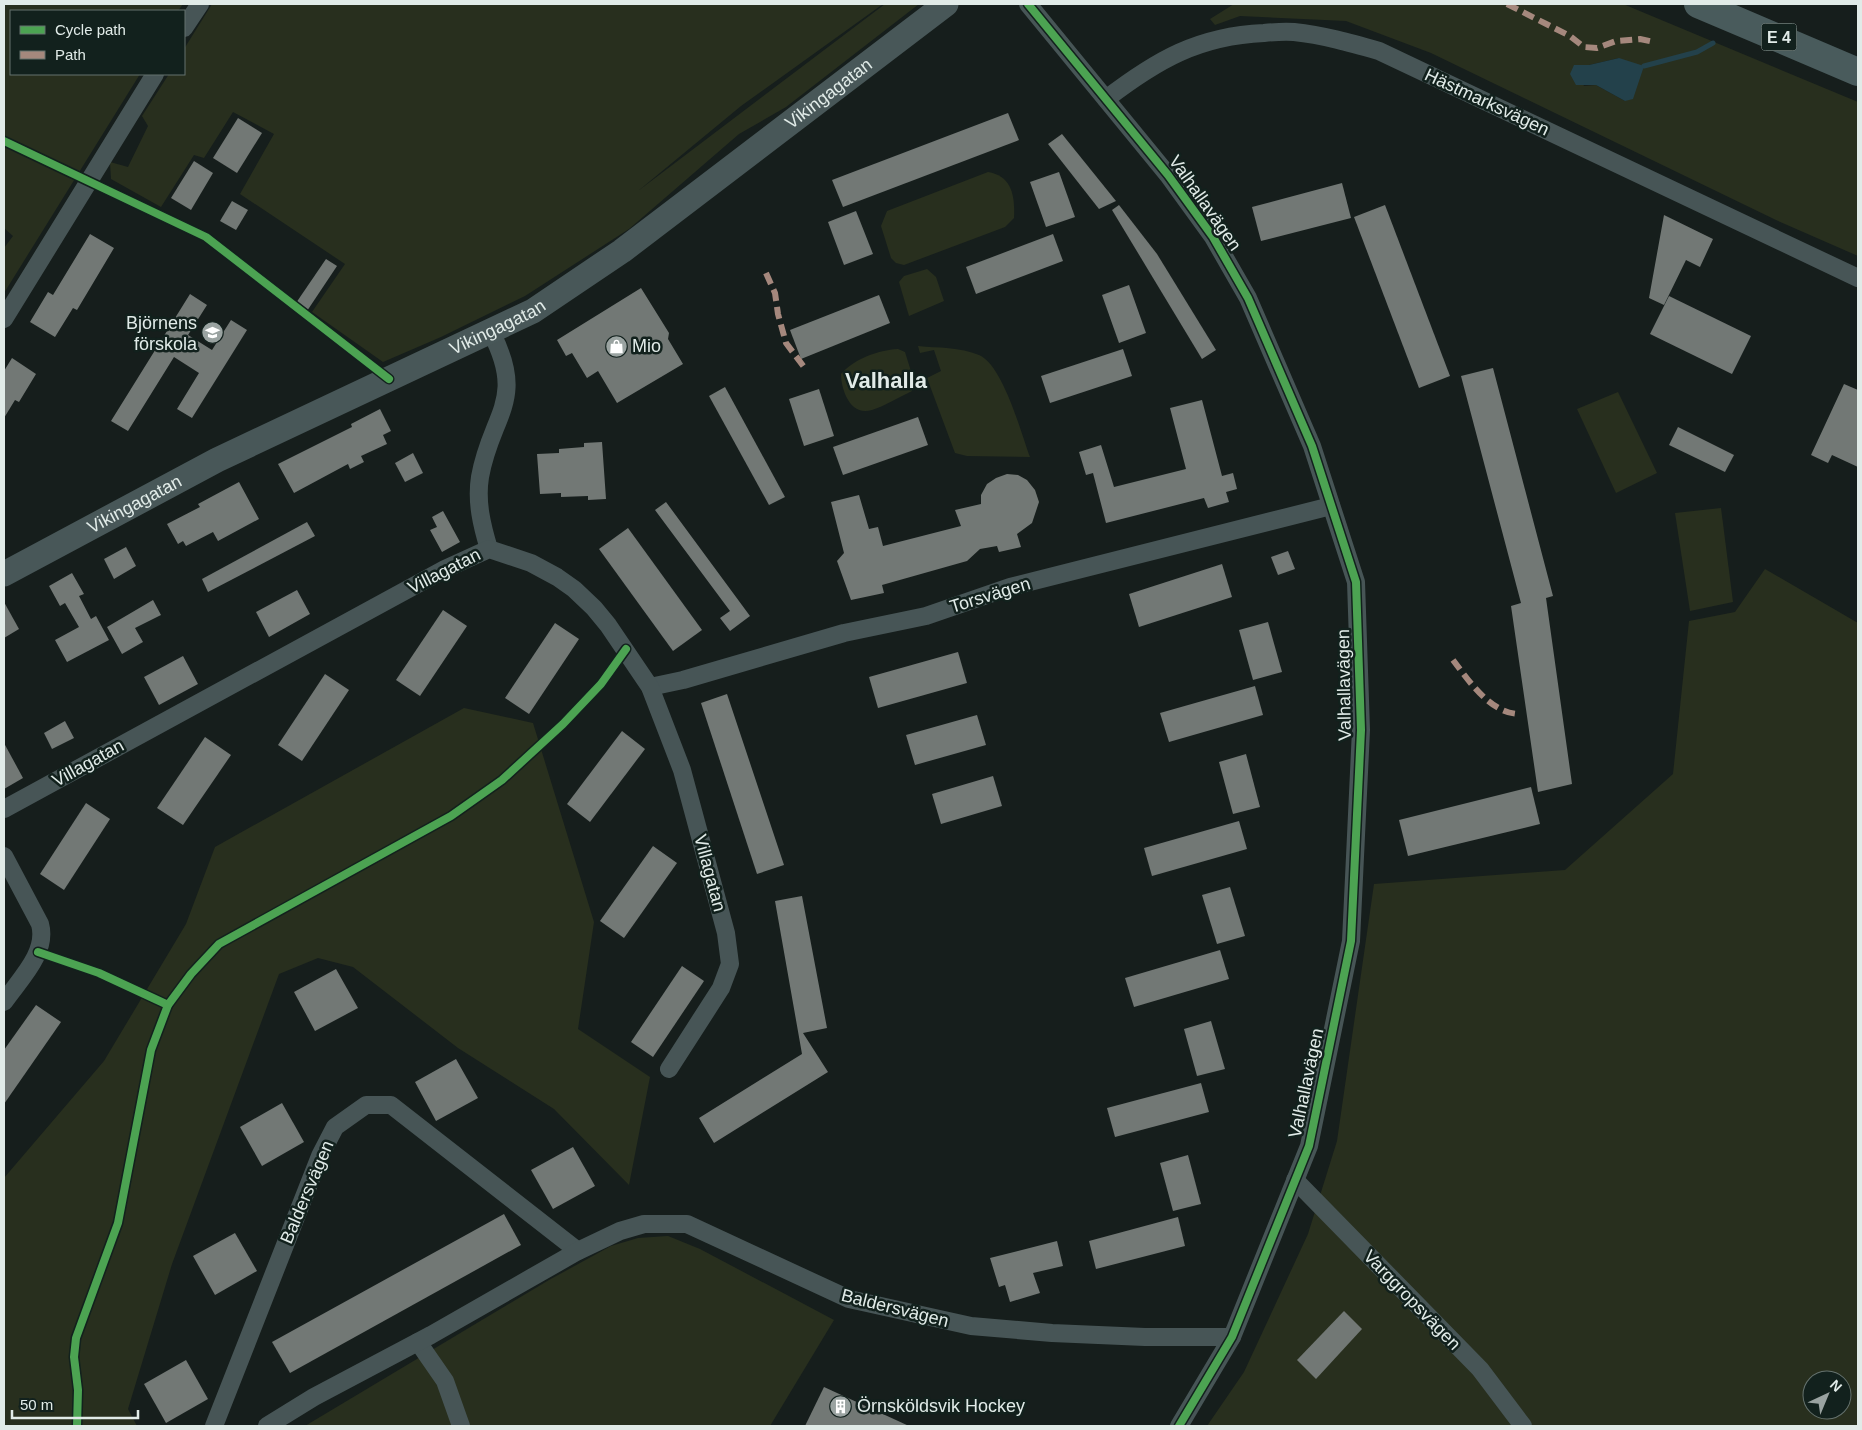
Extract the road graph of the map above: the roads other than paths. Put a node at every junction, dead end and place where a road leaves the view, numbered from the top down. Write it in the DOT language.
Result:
graph roads {
  1 [pos="200,4"];
  2 [pos="946,4"];
  3 [pos="1028,4"];
  4 [pos="1698,4"];
  5 [pos="185,26"];
  6 [pos="1858,72"];
  7 [pos="154,75"];
  8 [pos="1106,99"];
  9 [pos="1858,278"];
  10 [pos="4,319"];
  11 [pos="491,332"];
  12 [pos="1332,506"];
  13 [pos="489,549"];
  14 [pos="4,574"];
  15 [pos="650,687"];
  16 [pos="4,809"];
  17 [pos="5,864"];
  18 [pos="4,1002"];
  19 [pos="669,1069"];
  20 [pos="1295,1180"];
  21 [pos="578,1251"];
  22 [pos="1232,1337"];
  23 [pos="418,1342"];
  24 [pos="214,1426"];
  25 [pos="267,1426"];
  26 [pos="461,1426"];
  27 [pos="1179,1426"];
  28 [pos="1524,1426"];
  1 -- 5 [label="street"];
  2 -- 11 [label="street, Vikingagatan"];
  3 -- 8 [label="street, Valhallavägen"];
  4 -- 6 [label="highway, E 4"];
  7 -- 10 [label="street"];
  8 -- 9 [label="street, Hästmarksvägen"];
  8 -- 12 [label="street, Valhallavägen"];
  11 -- 13 [label="street"];
  11 -- 14 [label="street, Vikingagatan"];
  12 -- 15 [label="street, Torsvägen"];
  12 -- 20 [label="street, Valhallavägen"];
  13 -- 15 [label="street, Villagatan"];
  13 -- 16 [label="street, Villagatan"];
  15 -- 19 [label="street, Villagatan"];
  17 -- 18 [label="street"];
  20 -- 22 [label="street, Valhallavägen"];
  20 -- 28 [label="street, Varggropsvägen"];
  21 -- 22 [label="street, Baldersvägen"];
  21 -- 23 [label="street, Baldersvägen"];
  21 -- 24 [label="street, Baldersvägen"];
  22 -- 27 [label="street, Valhallavägen"];
  23 -- 25 [label="street, Baldersvägen"];
  23 -- 26 [label="street"];
}
